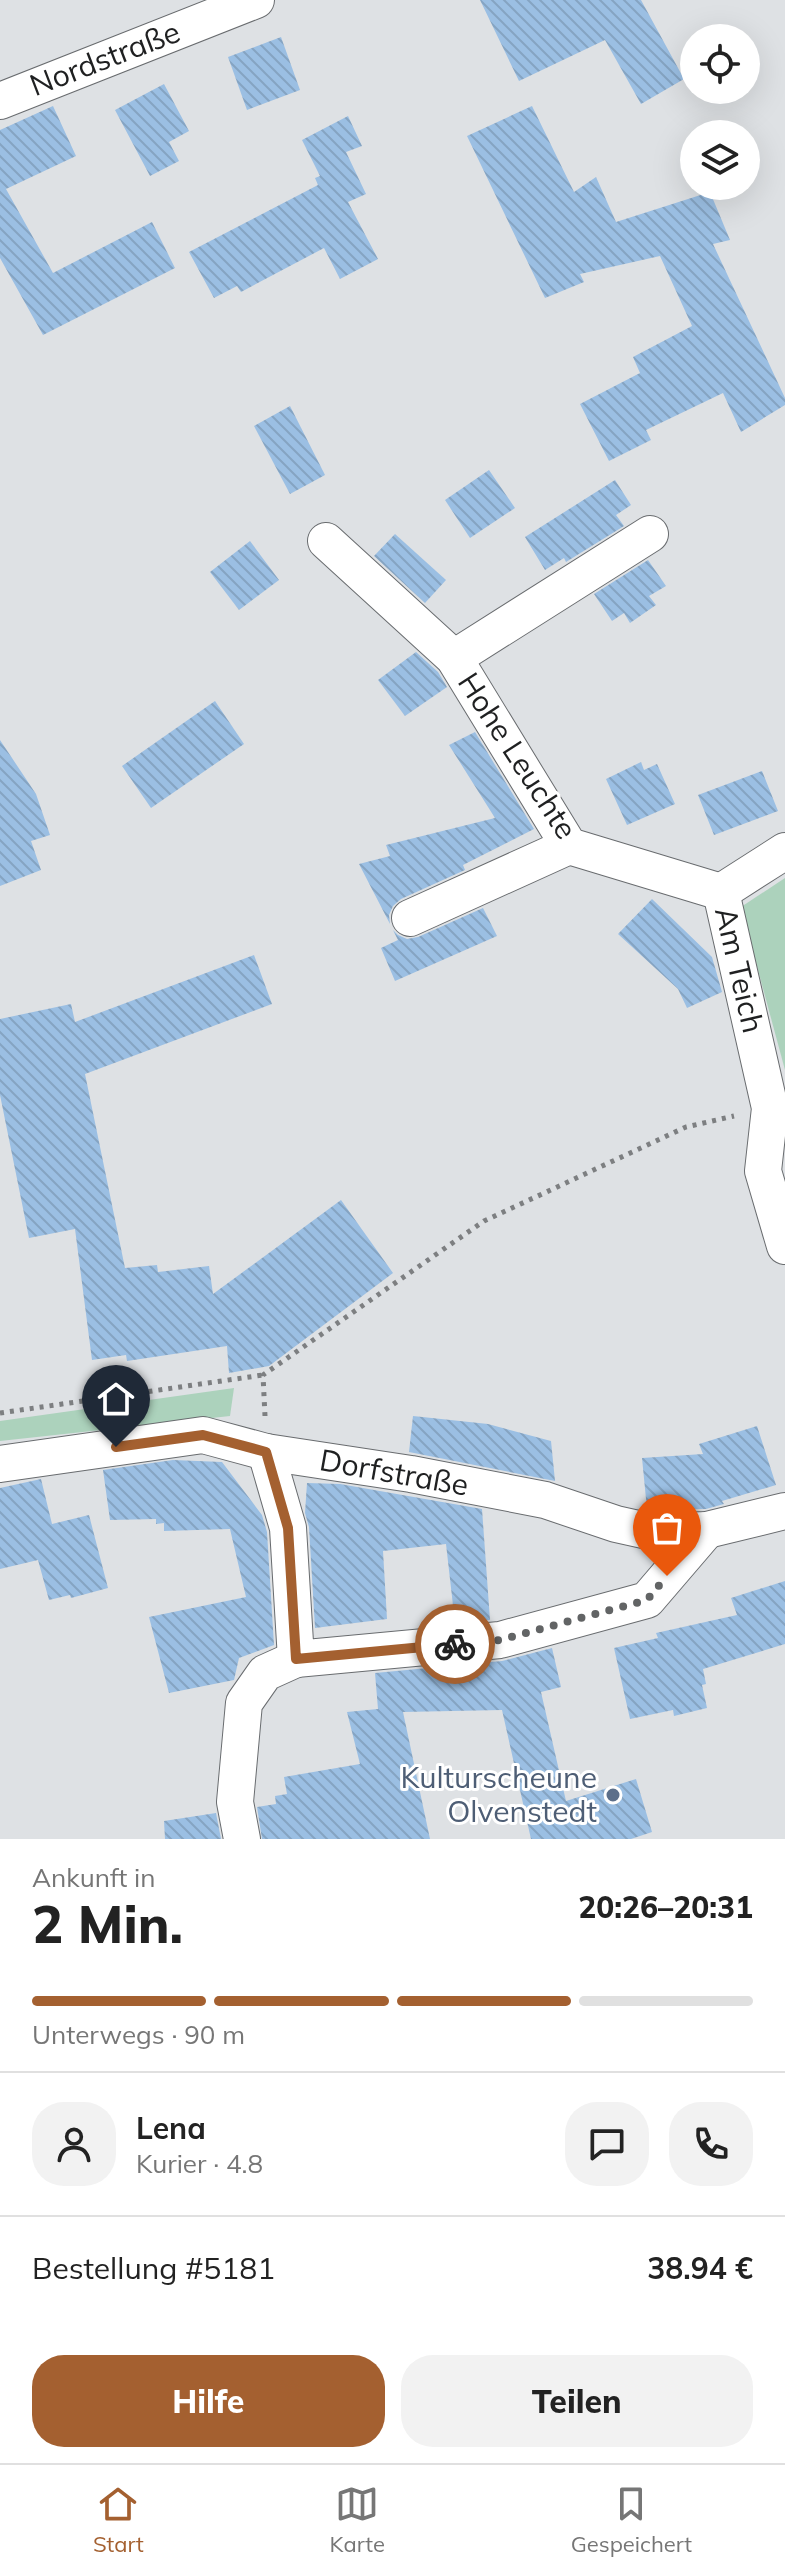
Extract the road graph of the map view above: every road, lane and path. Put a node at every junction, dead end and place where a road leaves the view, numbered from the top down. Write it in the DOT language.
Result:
graph roads {
  1 [pos="256,0"];
  2 [pos="0,101"];
  3 [pos="650,534"];
  4 [pos="326,541"];
  5 [pos="454,658"];
  6 [pos="569,846"];
  7 [pos="785,851"];
  8 [pos="721,892"];
  9 [pos="410,918"];
  10 [pos="778,1108"];
  11 [pos="785,1246"];
  12 [pos="263,1375"];
  13 [pos="0,1413"];
  14 [pos="266,1452"];
  15 [pos="0,1464"];
  16 [pos="785,1511"];
  17 [pos="707,1530"];
  18 [pos="296,1659"];
  19 [pos="242,1839"];
  1 -- 2 [label="street, Nordstraße"];
  3 -- 5 [label="street, Hohe Leuchte"];
  4 -- 5 [label="street, Hohe Leuchte"];
  5 -- 6 [label="street, Hohe Leuchte"];
  6 -- 8 [label="street, Hohe Leuchte"];
  6 -- 9 [label="street"];
  7 -- 8 [label="street, Am Teich"];
  8 -- 10 [label="street, Am Teich"];
  10 -- 11 [label="street, Am Teich"];
  10 -- 12 [label="path"];
  12 -- 13 [label="path"];
  12 -- 14 [label="path"];
  14 -- 15 [label="street, Dorfstraße"];
  14 -- 17 [label="street, Dorfstraße"];
  14 -- 18 [label="street"];
  16 -- 17 [label="street, Dorfstraße"];
  17 -- 18 [label="street"];
  18 -- 19 [label="street"];
}
